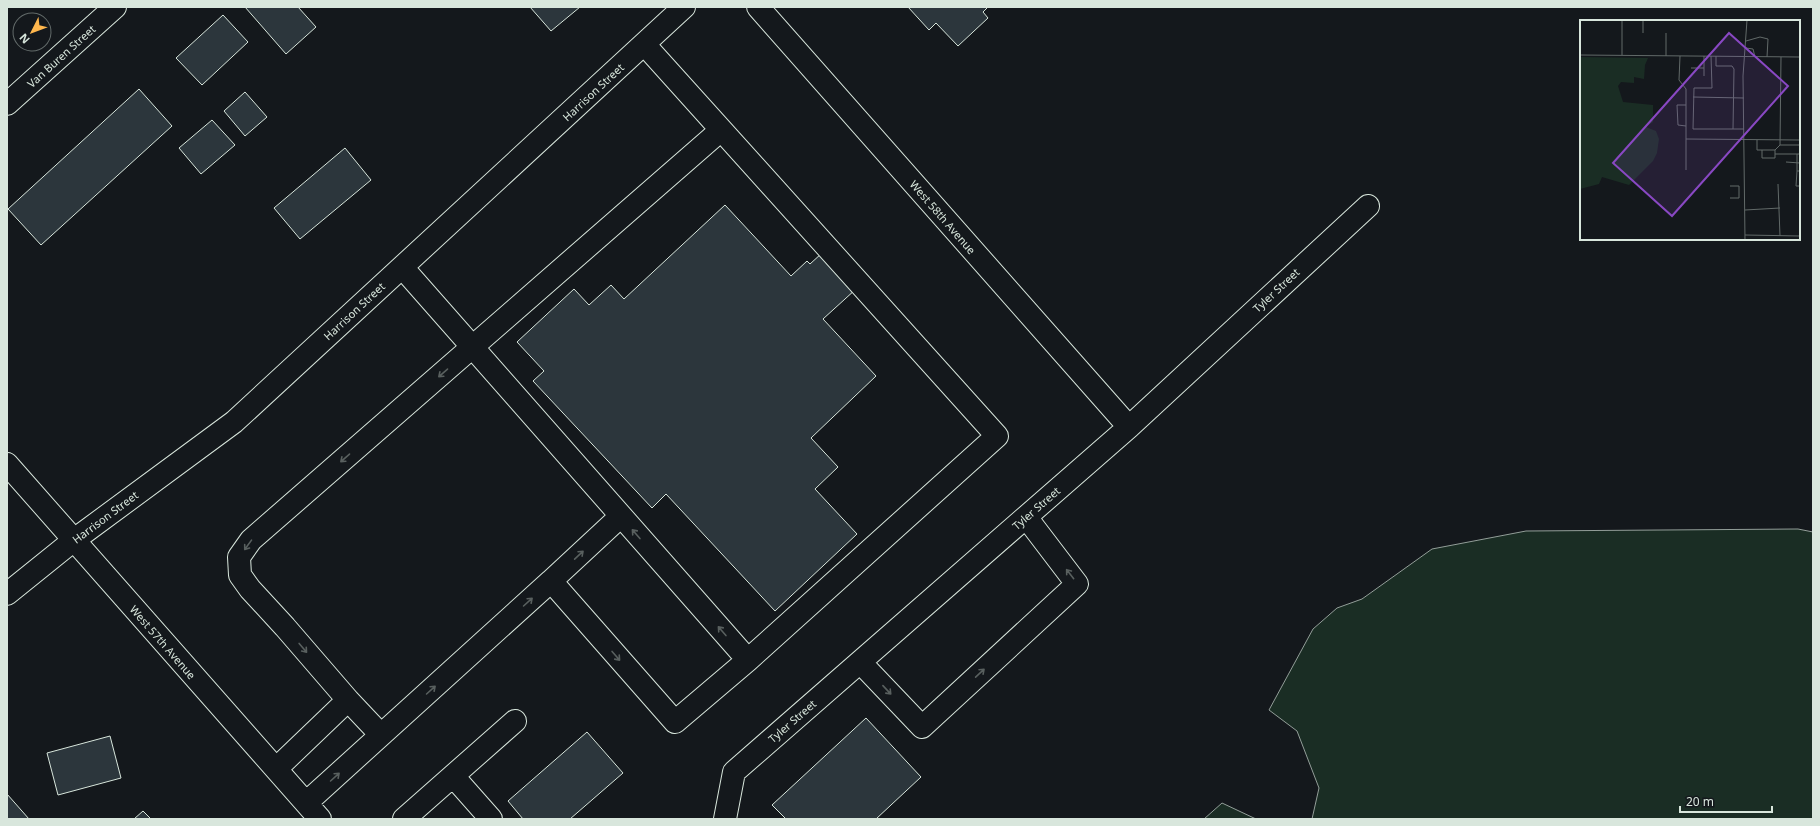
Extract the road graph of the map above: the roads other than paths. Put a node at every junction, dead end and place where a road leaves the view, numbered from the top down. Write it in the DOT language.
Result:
graph roads {
  1 [pos="116,7"];
  2 [pos="684,7"];
  3 [pos="758,7"];
  4 [pos="644,44"];
  5 [pos="7,104"];
  6 [pos="721,130"];
  7 [pos="1368,206"];
  8 [pos="402,267"];
  9 [pos="472,347"];
  10 [pos="1129,427"];
  11 [pos="7,464"];
  12 [pos="621,516"];
  13 [pos="1026,517"];
  14 [pos="74,540"];
  15 [pos="551,581"];
  16 [pos="7,594"];
  17 [pos="748,660"];
  18 [pos="860,662"];
  19 [pos="348,700"];
  20 [pos="515,721"];
  21 [pos="381,735"];
  22 [pos="276,769"];
  23 [pos="453,776"];
  24 [pos="313,811"];
  25 [pos="404,819"];
  26 [pos="491,819"];
  27 [pos="725,819"];
  1 -- 5 [label="street, Van Buren Street"];
  2 -- 4 [label="street, Harrison Street"];
  3 -- 10 [label="street, West 58th Avenue"];
  4 -- 6 [label="street"];
  4 -- 8 [label="street, Harrison Street"];
  6 -- 9 [label="street"];
  6 -- 17 [label="street"];
  7 -- 10 [label="street, Tyler Street"];
  8 -- 9 [label="street"];
  8 -- 14 [label="street, Harrison Street"];
  9 -- 12 [label="street"];
  9 -- 19 [label="street, one-way"];
  10 -- 13 [label="street, Tyler Street"];
  11 -- 14 [label="street, West 57th Avenue"];
  15 -- 12 [label="street, one-way"];
  17 -- 12 [label="street, one-way"];
  13 -- 18 [label="street, Tyler Street"];
  18 -- 13 [label="street, one-way"];
  14 -- 16 [label="street, Harrison Street"];
  14 -- 22 [label="street, West 57th Avenue"];
  15 -- 17 [label="street, one-way"];
  21 -- 15 [label="street, one-way"];
  18 -- 27 [label="street, Tyler Street"];
  19 -- 21 [label="street"];
  19 -- 22 [label="street"];
  20 -- 23 [label="street"];
  24 -- 21 [label="street, one-way"];
  22 -- 24 [label="street, West 57th Avenue"];
  23 -- 25 [label="street"];
  23 -- 26 [label="street"];
}
